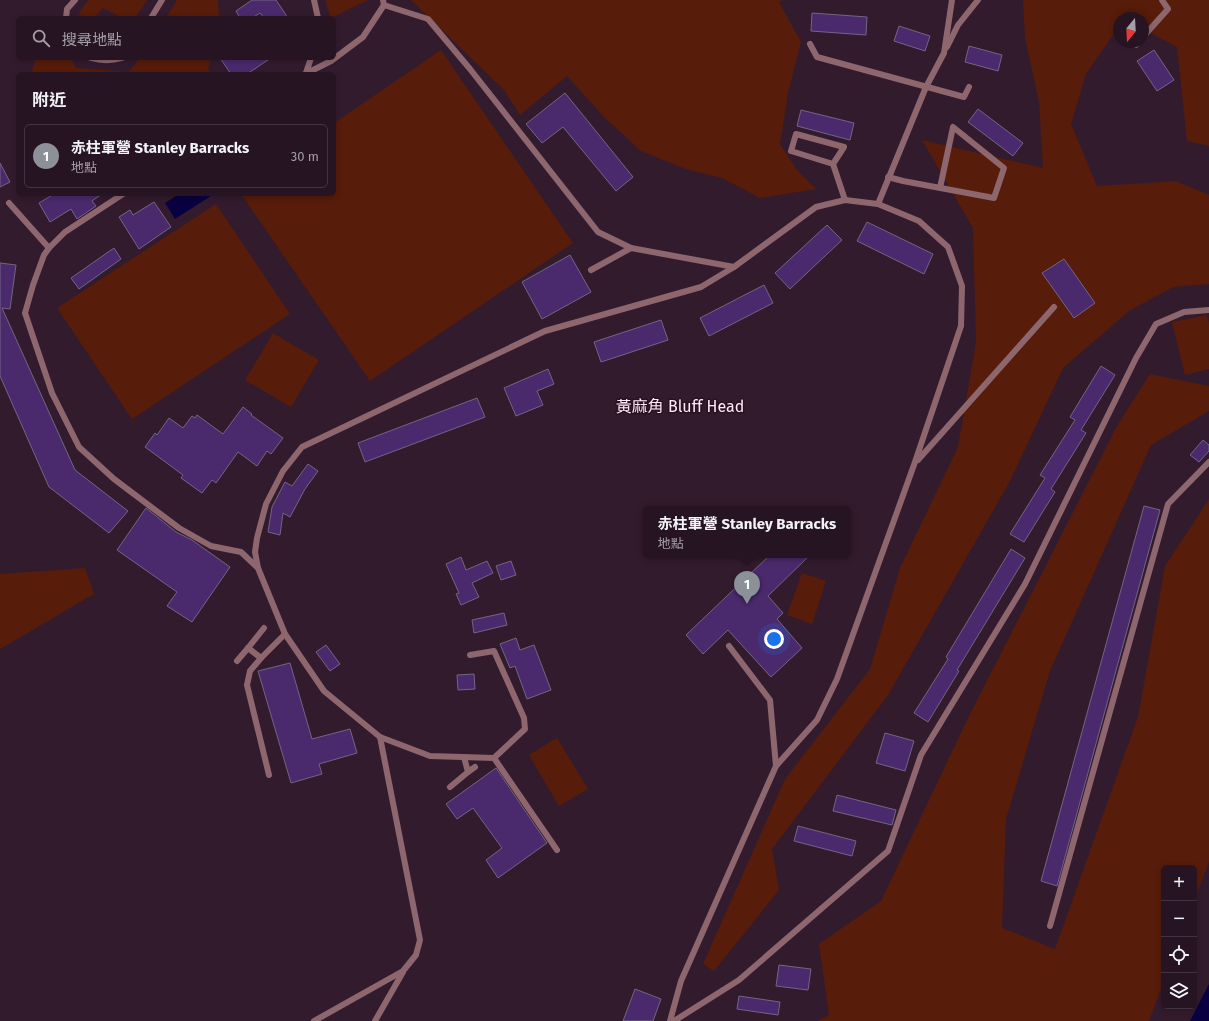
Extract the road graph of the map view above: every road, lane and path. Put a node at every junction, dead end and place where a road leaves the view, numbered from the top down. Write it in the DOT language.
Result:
graph roads {
  1 [pos="75,0"];
  2 [pos="162,0"];
  3 [pos="314,0"];
  4 [pos="952,0"];
  5 [pos="978,0"];
  6 [pos="1162,0"];
  7 [pos="383,2"];
  8 [pos="66,16"];
  9 [pos="152,16"];
  10 [pos="318,16"];
  11 [pos="1149,30"];
  12 [pos="810,44"];
  13 [pos="944,53"];
  14 [pos="336,57"];
  15 [pos="96,60"];
  16 [pos="116,60"];
  17 [pos="310,60"];
  18 [pos="332,60"];
  19 [pos="306,72"];
  20 [pos="309,72"];
  21 [pos="926,87"];
  22 [pos="969,87"];
  23 [pos="833,164"];
  24 [pos="888,177"];
  25 [pos="940,188"];
  26 [pos="120,196"];
  27 [pos="845,200"];
  28 [pos="9,203"];
  29 [pos="878,204"];
  30 [pos="49,248"];
  31 [pos="631,248"];
  32 [pos="734,267"];
  33 [pos="591,270"];
  34 [pos="1054,307"];
  35 [pos="1209,310"];
  36 [pos="916,462"];
  37 [pos="1209,462"];
  38 [pos="258,568"];
  39 [pos="264,628"];
  40 [pos="285,634"];
  41 [pos="730,646"];
  42 [pos="248,648"];
  43 [pos="470,655"];
  44 [pos="261,658"];
  45 [pos="237,661"];
  46 [pos="380,737"];
  47 [pos="464,757"];
  48 [pos="494,758"];
  49 [pos="776,766"];
  50 [pos="475,767"];
  51 [pos="468,772"];
  52 [pos="269,775"];
  53 [pos="450,787"];
  54 [pos="558,850"];
  55 [pos="1050,926"];
  56 [pos="404,971"];
  57 [pos="314,1021"];
  58 [pos="375,1021"];
  59 [pos="670,1021"];
  60 [pos="674,1021"];
  1 -- 8 [label="lane"];
  2 -- 9 [label="lane"];
  3 -- 10 [label="lane"];
  4 -- 13 [label="lane"];
  5 -- 13 [label="lane"];
  6 -- 11 [label="lane"];
  7 -- 14 [label="lane"];
  7 -- 31 [label="lane"];
  12 -- 21 [label="lane"];
  13 -- 21 [label="lane"];
  15 -- 16 [label="lane"];
  17 -- 19 [label="lane"];
  18 -- 20 [label="lane"];
  21 -- 22 [label="lane"];
  21 -- 24 [label="lane"];
  23 -- 23 [label="lane"];
  23 -- 27 [label="lane"];
  24 -- 25 [label="lane"];
  24 -- 29 [label="lane"];
  25 -- 25 [label="lane"];
  26 -- 30 [label="lane"];
  27 -- 29 [label="lane"];
  27 -- 32 [label="lane"];
  28 -- 30 [label="lane"];
  29 -- 36 [label="lane"];
  30 -- 38 [label="lane"];
  31 -- 32 [label="lane"];
  31 -- 33 [label="lane"];
  32 -- 38 [label="lane"];
  34 -- 36 [label="lane"];
  35 -- 60 [label="lane"];
  36 -- 49 [label="lane"];
  37 -- 55 [label="lane"];
  38 -- 40 [label="lane"];
  39 -- 42 [label="lane"];
  40 -- 44 [label="lane"];
  40 -- 46 [label="lane"];
  41 -- 49 [label="lane"];
  42 -- 44 [label="lane"];
  42 -- 45 [label="lane"];
  43 -- 48 [label="lane"];
  44 -- 52 [label="lane"];
  46 -- 47 [label="lane"];
  46 -- 56 [label="lane"];
  47 -- 48 [label="lane"];
  47 -- 51 [label="lane"];
  48 -- 54 [label="lane"];
  49 -- 59 [label="lane"];
  50 -- 51 [label="lane"];
  51 -- 53 [label="lane"];
  56 -- 57 [label="lane"];
  56 -- 58 [label="lane"];
}
